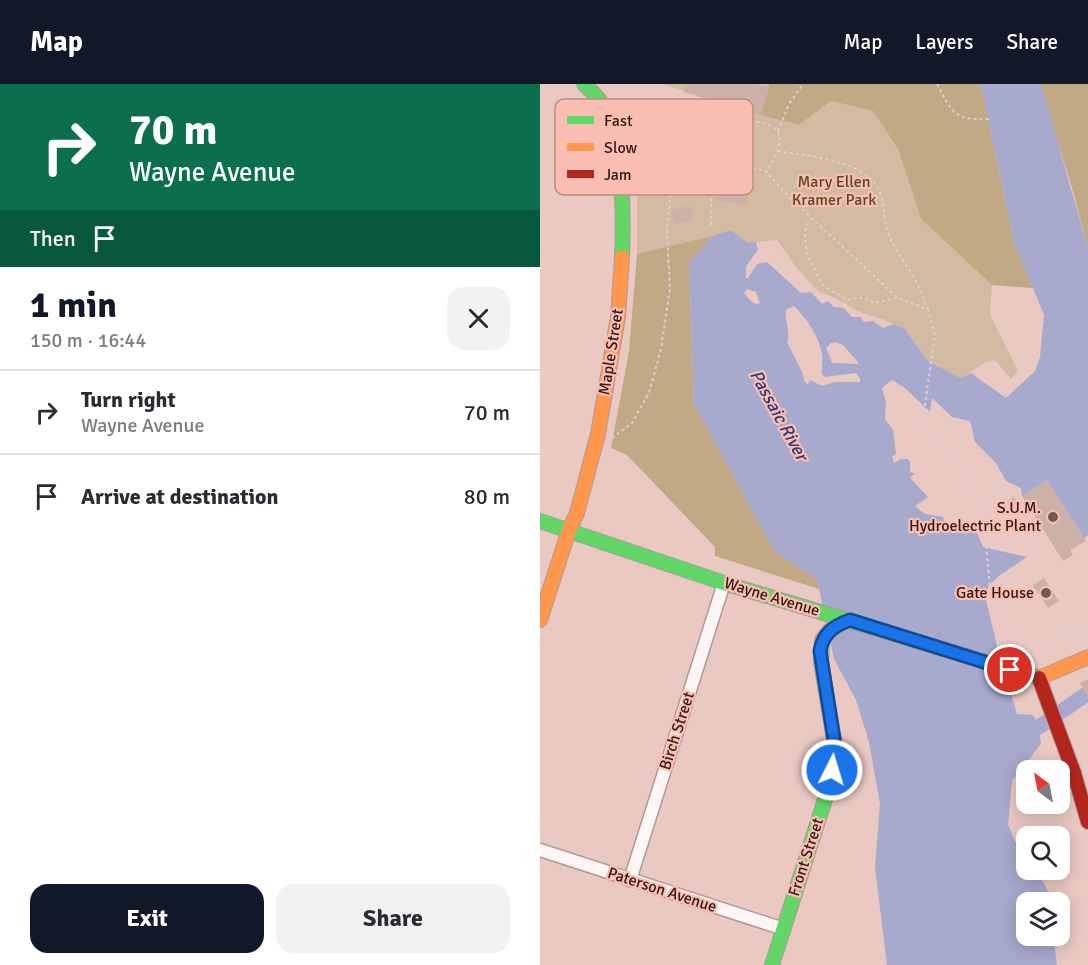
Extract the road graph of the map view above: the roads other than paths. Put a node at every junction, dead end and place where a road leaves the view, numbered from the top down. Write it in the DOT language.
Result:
graph roads {
  1 [pos="584,84"];
  2 [pos="597,99"];
  3 [pos="622,195"];
  4 [pos="540,521"];
  5 [pos="569,530"];
  6 [pos="724,583"];
  7 [pos="540,620"];
  8 [pos="850,620"];
  9 [pos="1088,657"];
  10 [pos="1039,678"];
  11 [pos="1088,822"];
  12 [pos="540,850"];
  13 [pos="630,880"];
  14 [pos="784,929"];
  15 [pos="772,965"];
  1 -- 2 [label="street, Maple Street"];
  3 -- 5 [label="street, Maple Street"];
  4 -- 5 [label="street, Wayne Avenue"];
  5 -- 6 [label="street, Wayne Avenue"];
  5 -- 7 [label="street, Maple Street"];
  6 -- 8 [label="street, Wayne Avenue"];
  6 -- 13 [label="street, Birch Street"];
  8 -- 10 [label="street, Wayne Avenue"];
  8 -- 14 [label="street, Front Street"];
  9 -- 10 [label="street"];
  10 -- 11 [label="street"];
  12 -- 13 [label="street, Paterson Avenue"];
  13 -- 14 [label="street, Paterson Avenue"];
  14 -- 15 [label="street, Front Street"];
}
